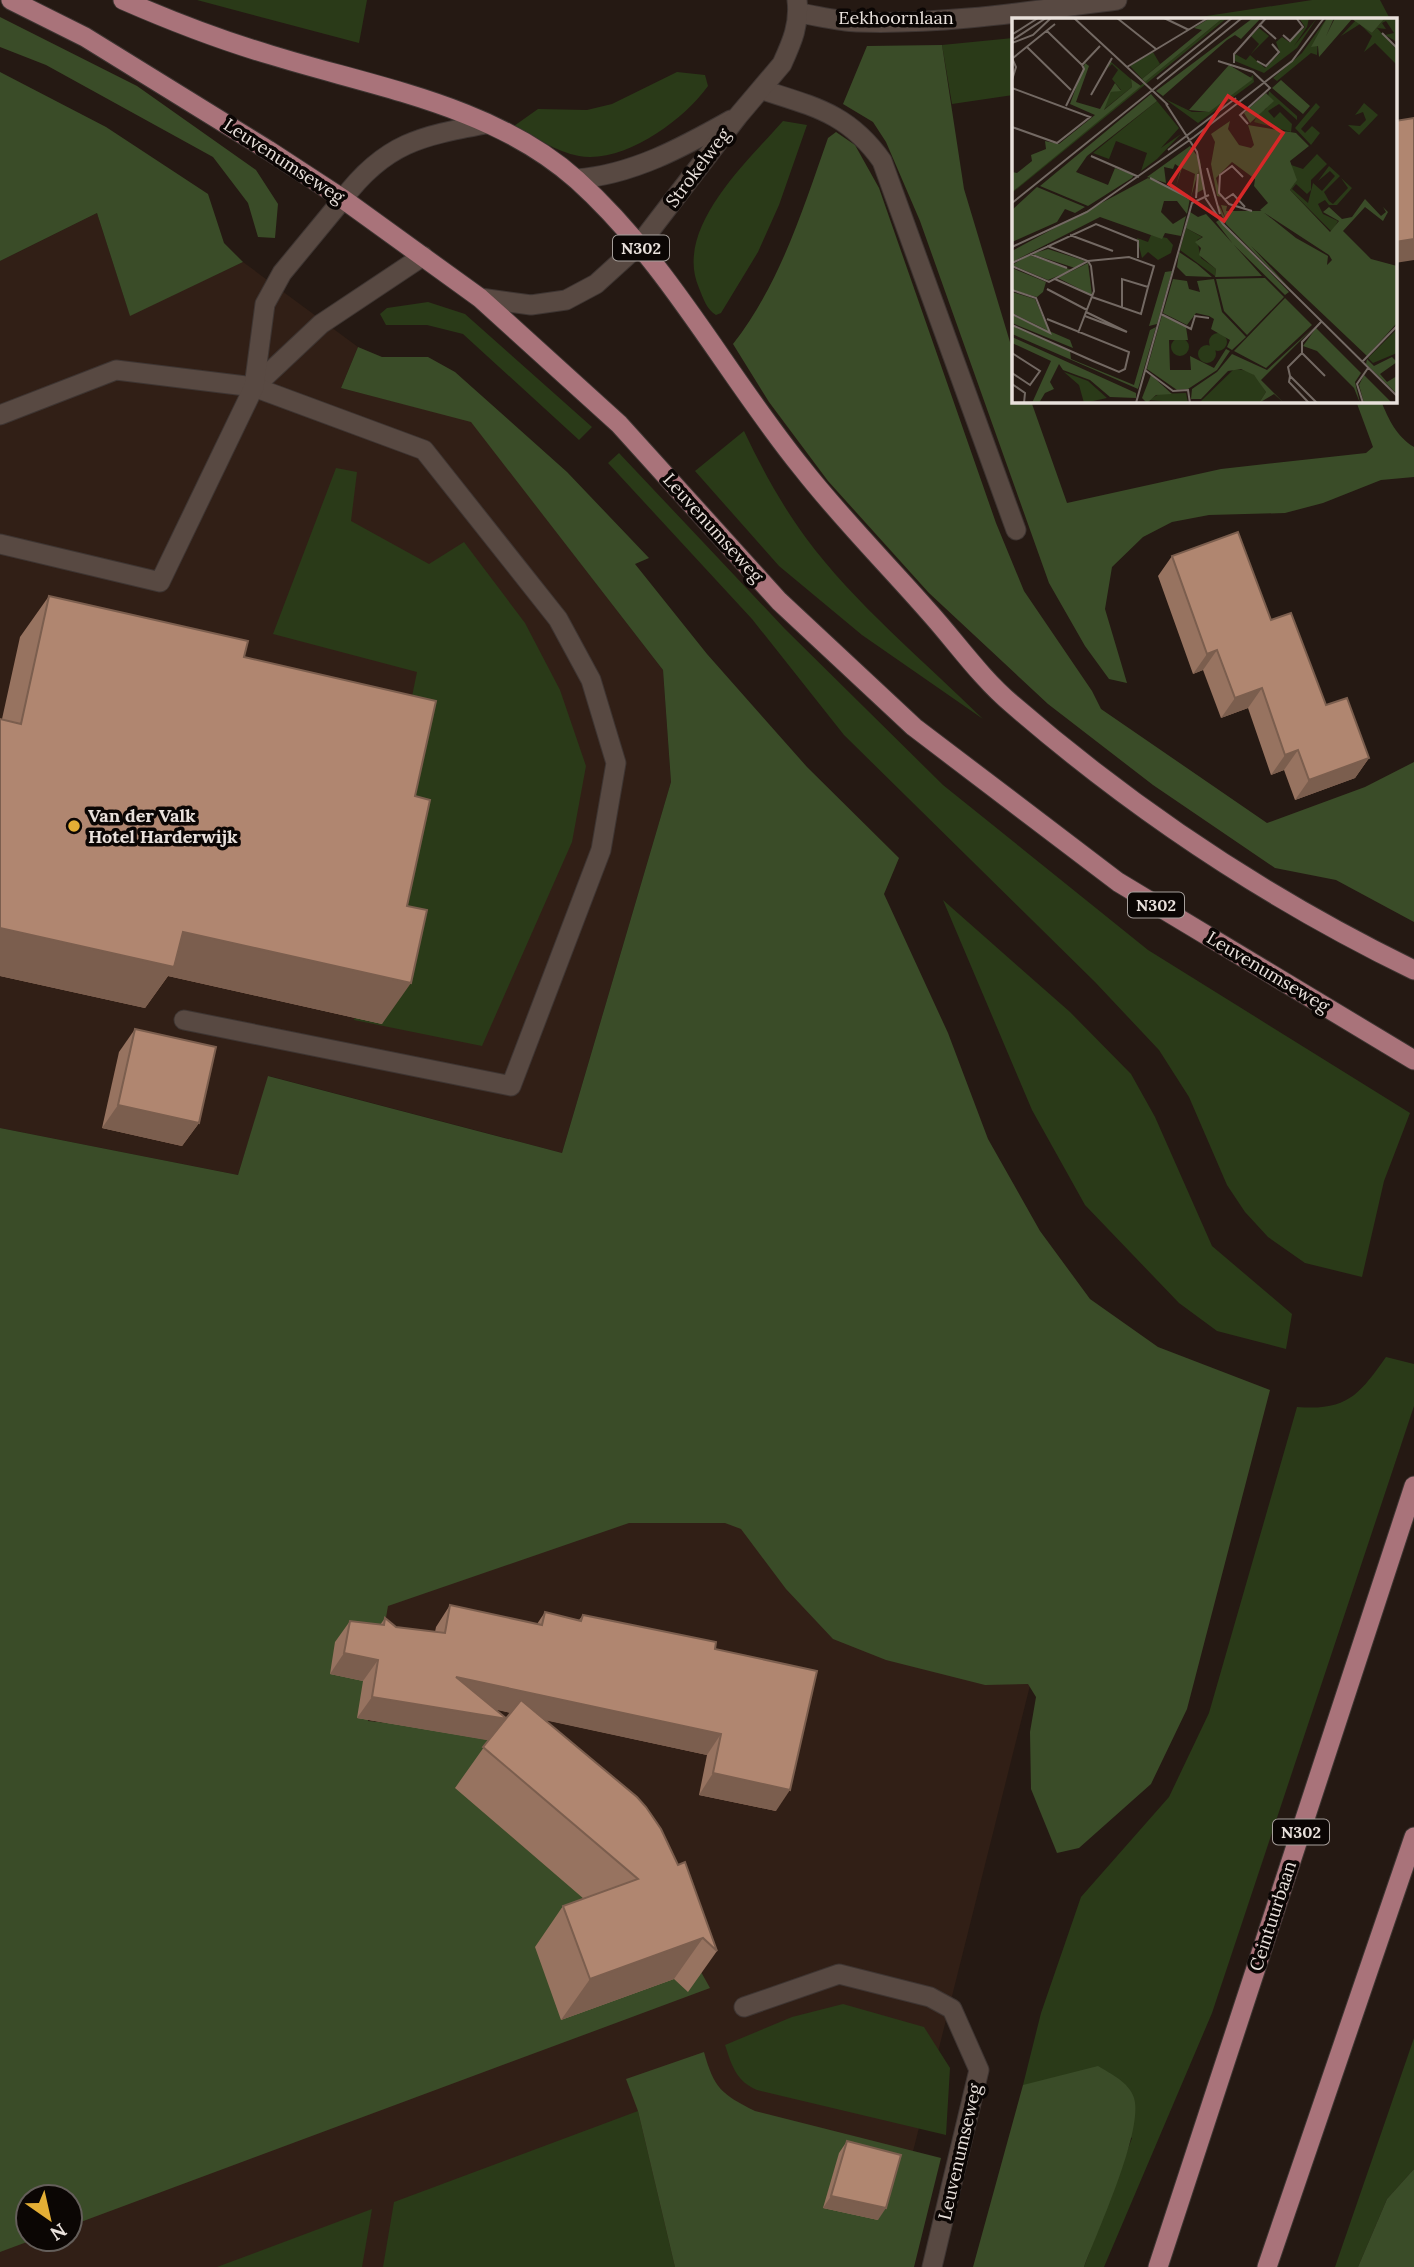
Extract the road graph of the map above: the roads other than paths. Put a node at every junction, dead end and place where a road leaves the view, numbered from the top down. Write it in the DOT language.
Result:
graph roads {
  1 [pos="11,0"];
  2 [pos="123,0"];
  3 [pos="1117,0"];
  4 [pos="798,7"];
  5 [pos="763,90"];
  6 [pos="738,116"];
  7 [pos="486,124"];
  8 [pos="576,179"];
  9 [pos="343,199"];
  10 [pos="639,245"];
  11 [pos="423,256"];
  12 [pos="480,298"];
  13 [pos="254,387"];
  14 [pos="0,415"];
  15 [pos="1016,530"];
  16 [pos="0,544"];
  17 [pos="1414,970"];
  18 [pos="184,1020"];
  19 [pos="1414,1060"];
  20 [pos="1414,1486"];
  21 [pos="1414,1837"];
  22 [pos="744,2007"];
  23 [pos="932,2267"];
  24 [pos="1158,2267"];
  25 [pos="1267,2267"];
  1 -- 9 [label="main road, Leuvenumseweg / N302"];
  2 -- 7 [label="main road, N302"];
  3 -- 4 [label="street, Eekhoornlaan"];
  4 -- 5 [label="street, Strokelweg"];
  5 -- 6 [label="street, Strokelweg"];
  5 -- 15 [label="street"];
  6 -- 8 [label="street, Strokelweg"];
  6 -- 10 [label="street, Strokelweg"];
  7 -- 8 [label="main road, N302"];
  7 -- 9 [label="street"];
  8 -- 10 [label="main road, N302"];
  9 -- 11 [label="main road, Leuvenumseweg / N302"];
  9 -- 13 [label="street"];
  10 -- 12 [label="street, Strokelweg"];
  10 -- 17 [label="main road, N302"];
  11 -- 12 [label="main road, Leuvenumseweg / N302"];
  11 -- 13 [label="street"];
  12 -- 19 [label="main road, Leuvenumseweg / N302"];
  13 -- 14 [label="street"];
  13 -- 16 [label="street"];
  13 -- 18 [label="street"];
  20 -- 24 [label="main road, Ceintuurbaan / N302"];
  21 -- 25 [label="main road"];
  22 -- 23 [label="street, Leuvenumseweg"];
}
